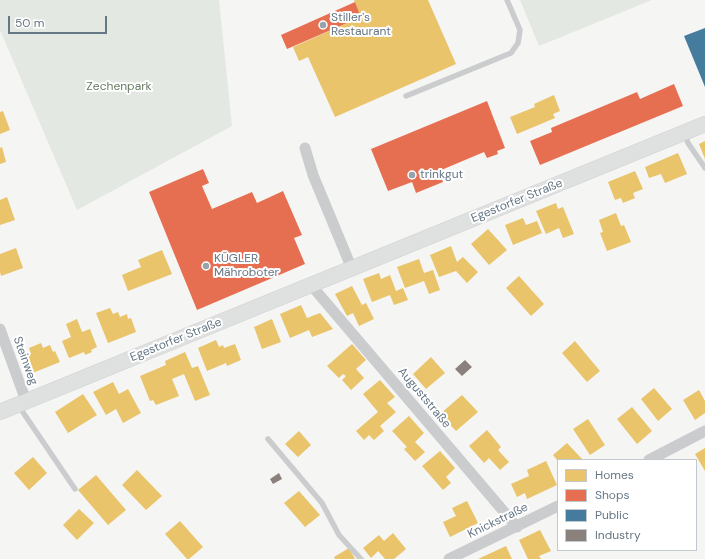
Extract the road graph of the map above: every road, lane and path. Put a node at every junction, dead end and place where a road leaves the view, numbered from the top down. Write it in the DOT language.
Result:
graph roads {
  1 [pos="507,0"];
  2 [pos="406,96"];
  3 [pos="705,124"];
  4 [pos="684,133"];
  5 [pos="305,148"];
  6 [pos="705,168"];
  7 [pos="352,269"];
  8 [pos="311,285"];
  9 [pos="0,329"];
  10 [pos="22,403"];
  11 [pos="0,412"];
  12 [pos="705,432"];
  13 [pos="268,439"];
  14 [pos="651,459"];
  15 [pos="75,489"];
  16 [pos="557,507"];
  17 [pos="517,527"];
  18 [pos="361,559"];
  19 [pos="449,559"];
  1 -- 2 [label="lane"];
  3 -- 4 [label="main road, Egestorfer Straße"];
  4 -- 6 [label="lane"];
  4 -- 7 [label="main road, Egestorfer Straße"];
  5 -- 7 [label="street"];
  7 -- 8 [label="main road, Egestorfer Straße"];
  8 -- 10 [label="main road, Egestorfer Straße"];
  8 -- 17 [label="street, Auguststraße"];
  9 -- 10 [label="street, Steinweg"];
  10 -- 11 [label="main road, Egestorfer Straße"];
  10 -- 15 [label="lane"];
  12 -- 14 [label="street"];
  13 -- 18 [label="lane"];
  16 -- 17 [label="street, Knickstraße"];
  17 -- 19 [label="street, Knickstraße"];
}
